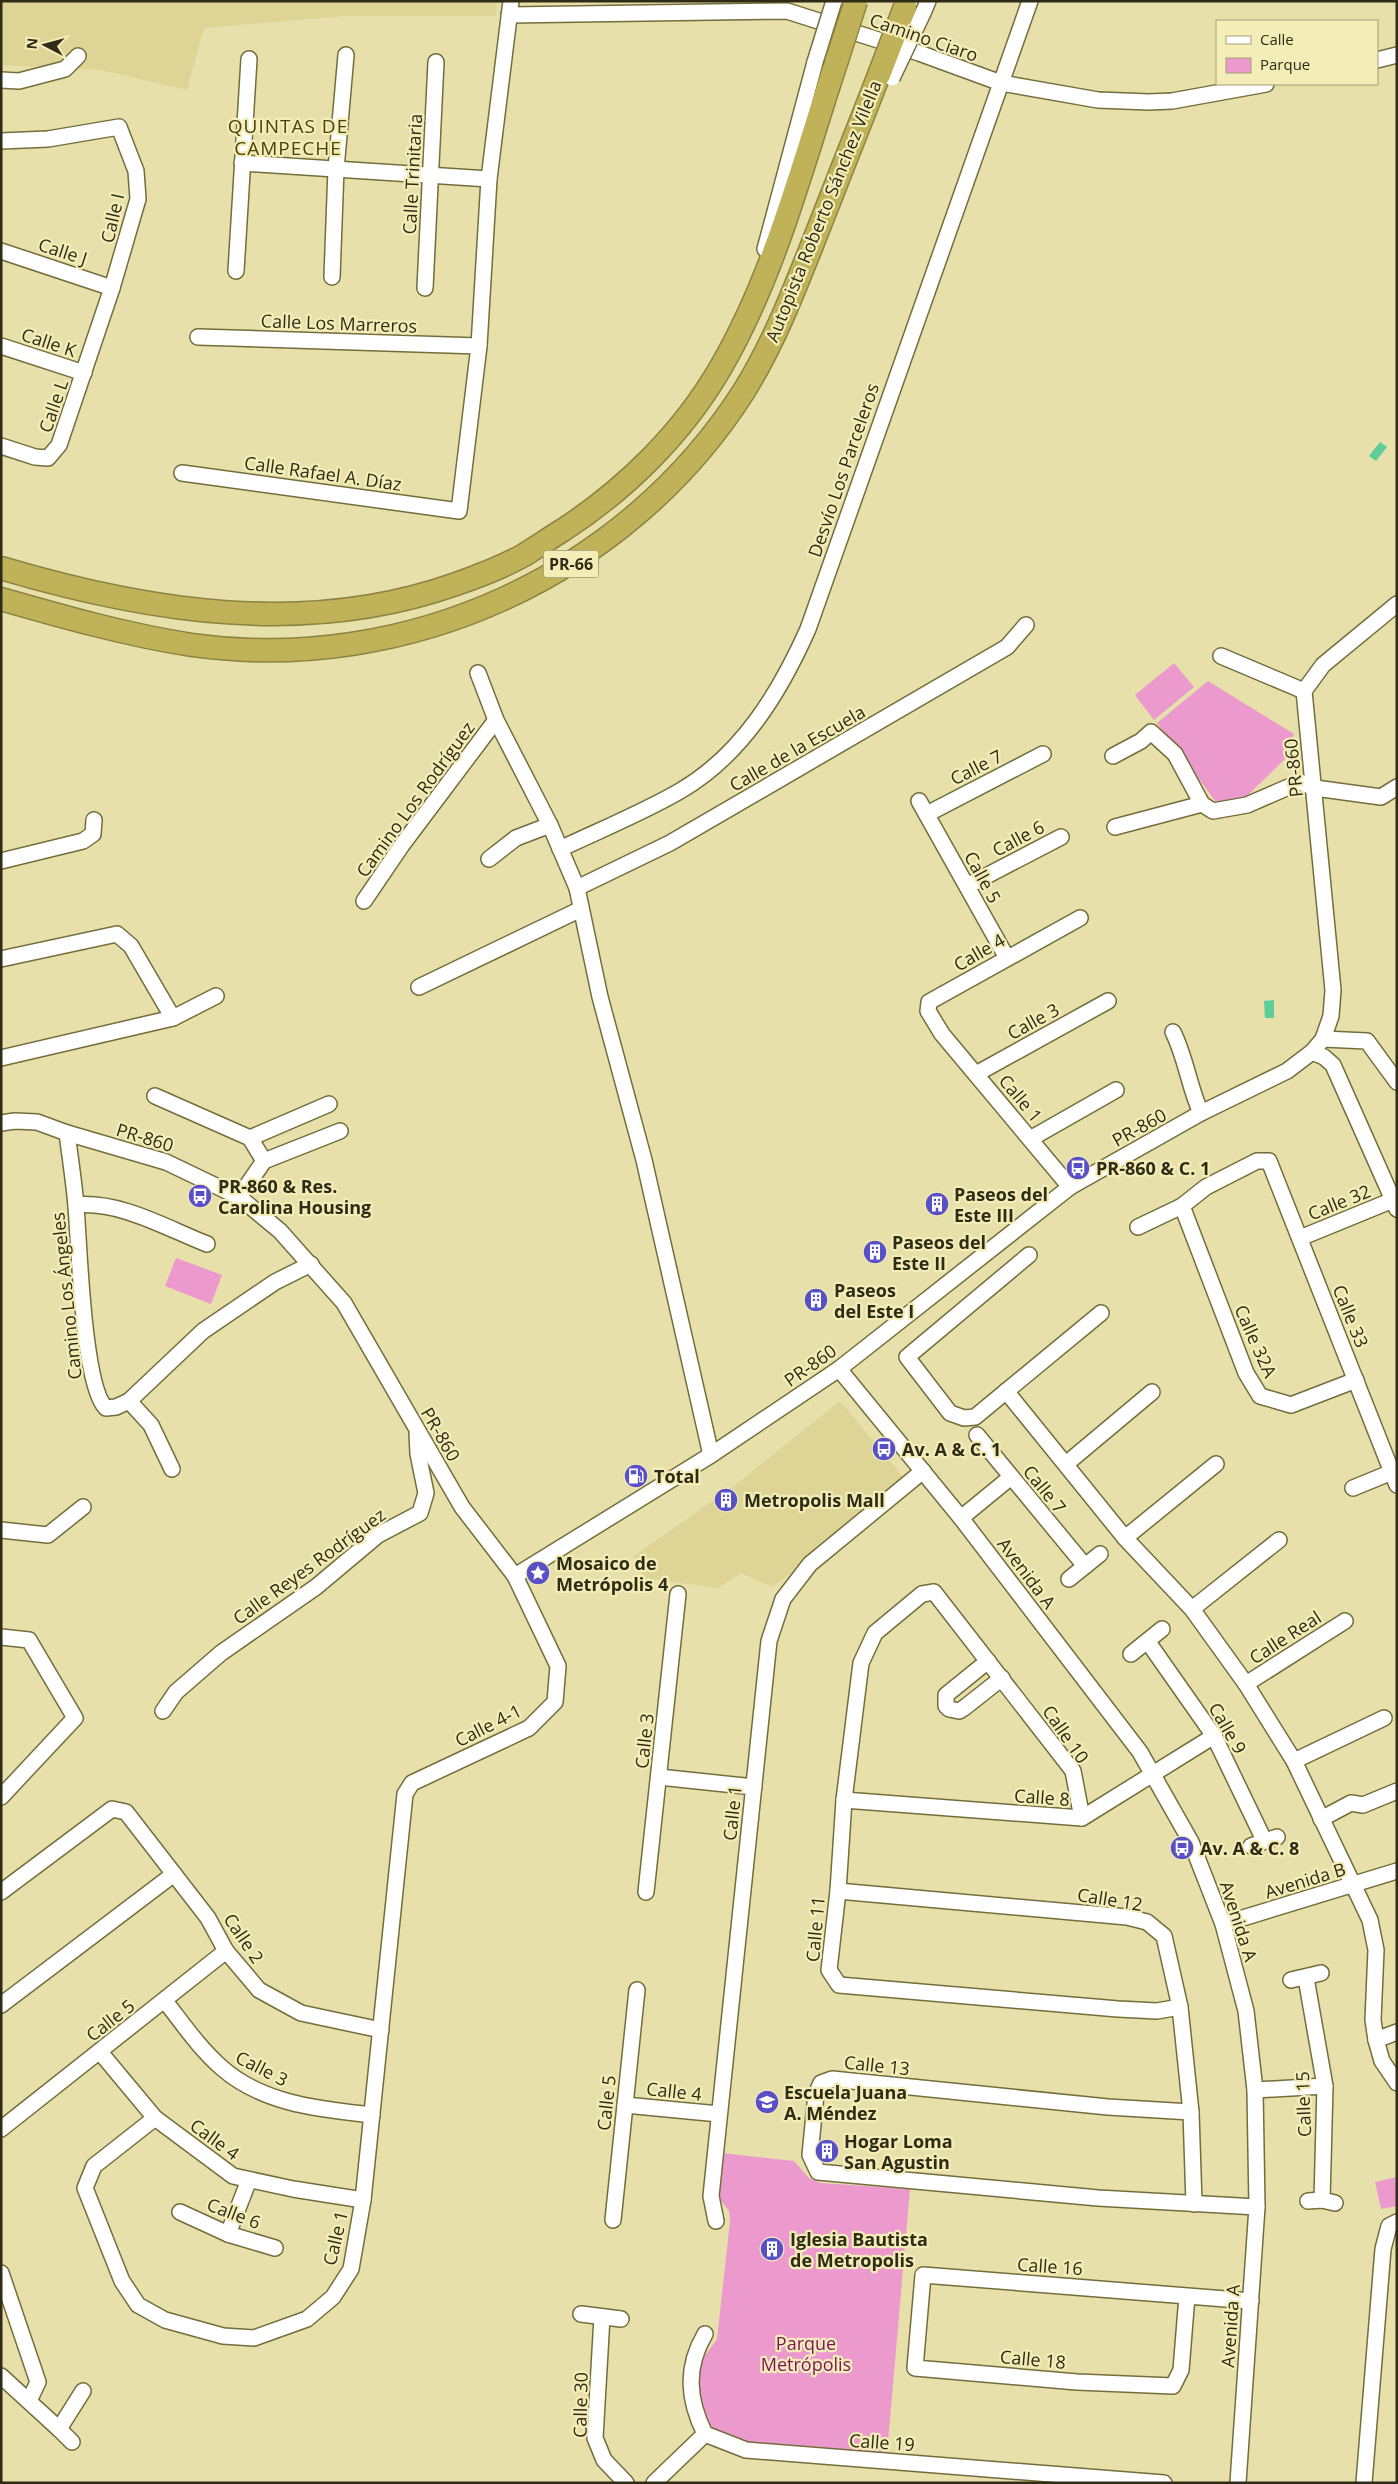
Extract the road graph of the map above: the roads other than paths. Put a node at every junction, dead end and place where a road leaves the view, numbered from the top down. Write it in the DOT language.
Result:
graph roads {
  1 [pos="824,1"];
  2 [pos="834,1"];
  3 [pos="856,1"];
  4 [pos="1030,1"];
  5 [pos="718,6"];
  6 [pos="916,6"];
  7 [pos="510,8"];
  8 [pos="346,55"];
  9 [pos="1397,55"];
  10 [pos="78,56"];
  11 [pos="248,59"];
  12 [pos="1378,60"];
  13 [pos="820,61"];
  14 [pos="436,62"];
  15 [pos="1,80"];
  16 [pos="1002,83"];
  17 [pos="1261,85"];
  18 [pos="1,141"];
  19 [pos="242,163"];
  20 [pos="336,169"];
  21 [pos="431,175"];
  22 [pos="489,179"];
  23 [pos="1,251"];
  24 [pos="236,270"];
  25 [pos="332,277"];
  26 [pos="112,288"];
  27 [pos="425,288"];
  28 [pos="745,323"];
  29 [pos="198,337"];
  30 [pos="1,346"];
  31 [pos="479,346"];
  32 [pos="84,373"];
  33 [pos="1,446"];
  34 [pos="182,473"];
  35 [pos="1,568"];
  36 [pos="1,599"];
  37 [pos="1397,604"];
  38 [pos="1026,625"];
  39 [pos="1221,656"];
  40 [pos="478,673"];
  41 [pos="1304,691"];
  42 [pos="496,720"];
  43 [pos="1043,754"];
  44 [pos="1113,756"];
  45 [pos="1396,787"];
  46 [pos="1315,788"];
  47 [pos="1202,804"];
  48 [pos="923,807"];
  49 [pos="94,820"];
  50 [pos="550,825"];
  51 [pos="1115,827"];
  52 [pos="1061,837"];
  53 [pos="560,849"];
  54 [pos="489,859"];
  55 [pos="1,861"];
  56 [pos="967,886"];
  57 [pos="577,888"];
  58 [pos="364,901"];
  59 [pos="581,910"];
  60 [pos="1080,918"];
  61 [pos="1007,958"];
  62 [pos="1,959"];
  63 [pos="419,987"];
  64 [pos="216,996"];
  65 [pos="1108,1001"];
  66 [pos="173,1018"];
  67 [pos="1173,1032"];
  68 [pos="942,1034"];
  69 [pos="1323,1039"];
  70 [pos="1312,1052"];
  71 [pos="1,1058"];
  72 [pos="976,1074"];
  73 [pos="1397,1082"];
  74 [pos="1116,1090"];
  75 [pos="155,1096"];
  76 [pos="330,1104"];
  77 [pos="1201,1113"];
  78 [pos="1,1123"];
  79 [pos="340,1131"];
  80 [pos="67,1134"];
  81 [pos="250,1138"];
  82 [pos="1030,1139"];
  83 [pos="264,1161"];
  84 [pos="1070,1187"];
  85 [pos="239,1197"];
  86 [pos="76,1205"];
  87 [pos="1395,1205"];
  88 [pos="1182,1206"];
  89 [pos="1138,1227"];
  90 [pos="1300,1238"];
  91 [pos="207,1244"];
  92 [pos="1029,1255"];
  93 [pos="311,1264"];
  94 [pos="1101,1313"];
  95 [pos="839,1369"];
  96 [pos="1356,1380"];
  97 [pos="1006,1391"];
  98 [pos="1152,1392"];
  99 [pos="129,1401"];
  100 [pos="418,1431"];
  101 [pos="977,1435"];
  102 [pos="711,1455"];
  103 [pos="1066,1464"];
  104 [pos="1216,1464"];
  105 [pos="172,1469"];
  106 [pos="923,1471"];
  107 [pos="1011,1477"];
  108 [pos="1394,1478"];
  109 [pos="1353,1488"];
  110 [pos="83,1507"];
  111 [pos="961,1518"];
  112 [pos="1,1530"];
  113 [pos="1125,1538"];
  114 [pos="1279,1540"];
  115 [pos="1100,1554"];
  116 [pos="1085,1566"];
  117 [pos="514,1576"];
  118 [pos="1069,1579"];
  119 [pos="928,1593"];
  120 [pos="678,1594"];
  121 [pos="1192,1610"];
  122 [pos="1344,1621"];
  123 [pos="1162,1629"];
  124 [pos="1,1637"];
  125 [pos="1148,1642"];
  126 [pos="1131,1654"];
  127 [pos="988,1661"];
  128 [pos="1002,1678"];
  129 [pos="1246,1684"];
  130 [pos="163,1711"];
  131 [pos="1384,1718"];
  132 [pos="1214,1736"];
  133 [pos="1294,1761"];
  134 [pos="1154,1774"];
  135 [pos="659,1777"];
  136 [pos="754,1787"];
  137 [pos="1397,1790"];
  138 [pos="1,1797"];
  139 [pos="844,1800"];
  140 [pos="1082,1818"];
  141 [pos="1321,1819"];
  142 [pos="401,1834"];
  143 [pos="1264,1841"];
  144 [pos="1397,1871"];
  145 [pos="174,1874"];
  146 [pos="1352,1885"];
  147 [pos="838,1891"];
  148 [pos="1,1892"];
  149 [pos="646,1892"];
  150 [pos="1223,1924"];
  151 [pos="226,1951"];
  152 [pos="1321,1973"];
  153 [pos="637,1990"];
  154 [pos="165,2001"];
  155 [pos="1,2005"];
  156 [pos="1180,2007"];
  157 [pos="380,2030"];
  158 [pos="1397,2032"];
  159 [pos="1376,2040"];
  160 [pos="100,2052"];
  161 [pos="1397,2083"];
  162 [pos="1325,2086"];
  163 [pos="1255,2090"];
  164 [pos="625,2105"];
  165 [pos="1191,2112"];
  166 [pos="719,2114"];
  167 [pos="372,2115"];
  168 [pos="155,2118"];
  169 [pos="1,2129"];
  170 [pos="249,2180"];
  171 [pos="363,2200"];
  172 [pos="1322,2202"];
  173 [pos="1194,2204"];
  174 [pos="1257,2207"];
  175 [pos="180,2212"];
  176 [pos="612,2220"];
  177 [pos="716,2222"];
  178 [pos="1397,2222"];
  179 [pos="228,2234"];
  180 [pos="275,2248"];
  181 [pos="1,2273"];
  182 [pos="1187,2296"];
  183 [pos="1251,2301"];
  184 [pos="581,2314"];
  185 [pos="602,2317"];
  186 [pos="621,2319"];
  187 [pos="706,2334"];
  188 [pos="915,2368"];
  189 [pos="1,2376"];
  190 [pos="83,2391"];
  191 [pos="29,2401"];
  192 [pos="59,2429"];
  193 [pos="705,2434"];
  194 [pos="72,2442"];
  195 [pos="985,2476"];
  196 [pos="626,2483"];
  197 [pos="654,2483"];
  198 [pos="1164,2483"];
  199 [pos="1238,2483"];
  200 [pos="1364,2483"];
  1 -- 13 [label="street"];
  2 -- 13 [label="street, bridge"];
  3 -- 13 [label="highway, Autopista Roberto Sánchez Vilella / PR-66, bridge"];
  4 -- 16 [label="street, Desvío Los Parceleros"];
  5 -- 7 [label="street, Camino Ciaro"];
  5 -- 16 [label="street, Camino Ciaro"];
  6 -- 36 [label="highway, Autopista Roberto Sánchez Vilella / PR-66, bridge"];
  7 -- 22 [label="street"];
  8 -- 20 [label="street"];
  9 -- 12 [label="street"];
  10 -- 15 [label="street"];
  11 -- 19 [label="street"];
  13 -- 28 [label="street"];
  13 -- 28 [label="highway, Autopista Roberto Sánchez Vilella / PR-66"];
  14 -- 21 [label="street, Calle Trinitaria"];
  16 -- 17 [label="street, Camino Ciaro"];
  16 -- 53 [label="street, Desvío Los Parceleros"];
  18 -- 26 [label="street, Calle I"];
  19 -- 20 [label="street"];
  19 -- 24 [label="street"];
  20 -- 21 [label="street"];
  20 -- 25 [label="street"];
  21 -- 22 [label="street"];
  21 -- 27 [label="street, Calle Trinitaria"];
  22 -- 31 [label="street"];
  23 -- 26 [label="street, Calle J"];
  26 -- 32 [label="street, Calle I"];
  28 -- 35 [label="highway, Autopista Roberto Sánchez Vilella / PR-66"];
  29 -- 31 [label="street, Calle Los Marreros"];
  30 -- 32 [label="street, Calle K"];
  31 -- 34 [label="street, Calle Rafael A. Díaz"];
  32 -- 33 [label="street, Calle L"];
  37 -- 41 [label="street"];
  38 -- 57 [label="street, Calle de la Escuela"];
  39 -- 41 [label="street"];
  40 -- 42 [label="street"];
  41 -- 46 [label="street, PR-860 / PR-860"];
  42 -- 50 [label="street"];
  42 -- 58 [label="street, Camino Los Rodríguez"];
  43 -- 48 [label="street, Calle 7"];
  44 -- 47 [label="street"];
  45 -- 46 [label="street"];
  46 -- 47 [label="street"];
  46 -- 69 [label="street, PR-860 / PR-860"];
  47 -- 51 [label="street"];
  48 -- 56 [label="street, Calle 5"];
  49 -- 55 [label="street"];
  50 -- 53 [label="street"];
  50 -- 54 [label="street"];
  52 -- 56 [label="street, Calle 6"];
  53 -- 57 [label="street"];
  56 -- 61 [label="street, Calle 5"];
  57 -- 59 [label="street"];
  59 -- 63 [label="street"];
  59 -- 102 [label="street"];
  60 -- 61 [label="street, Calle 4"];
  61 -- 68 [label="street, Calle 4"];
  62 -- 66 [label="street"];
  64 -- 66 [label="street"];
  65 -- 72 [label="street, Calle 3"];
  66 -- 71 [label="street"];
  67 -- 77 [label="street"];
  68 -- 72 [label="street, Calle 1"];
  69 -- 70 [label="street, PR-860 / PR-860"];
  69 -- 73 [label="street"];
  70 -- 77 [label="street, PR-860 / PR-860"];
  70 -- 87 [label="street"];
  72 -- 82 [label="street, Calle 1"];
  74 -- 82 [label="street"];
  75 -- 81 [label="street"];
  76 -- 81 [label="street"];
  77 -- 84 [label="street, PR-860 / PR-860"];
  78 -- 80 [label="street, PR-860 / PR-860"];
  79 -- 83 [label="street"];
  80 -- 85 [label="street, PR-860 / PR-860"];
  80 -- 86 [label="street, Camino Los Ángeles"];
  81 -- 83 [label="street"];
  82 -- 84 [label="street, Calle 1"];
  83 -- 85 [label="street"];
  84 -- 95 [label="street, PR-860 / PR-860"];
  85 -- 93 [label="street, PR-860 / PR-860"];
  86 -- 91 [label="street"];
  86 -- 99 [label="street, Camino Los Ángeles"];
  87 -- 90 [label="street, Calle 32"];
  88 -- 89 [label="street"];
  88 -- 90 [label="street, Calle 33"];
  88 -- 96 [label="street, Calle 32A"];
  90 -- 96 [label="street, Calle 33"];
  92 -- 97 [label="street"];
  93 -- 99 [label="street, Camino Los Ángeles"];
  93 -- 100 [label="street, PR-860 / PR-860"];
  94 -- 97 [label="street"];
  95 -- 102 [label="street, PR-860 / PR-860"];
  95 -- 106 [label="street, Avenida A"];
  96 -- 108 [label="street, Calle 33"];
  97 -- 103 [label="street"];
  98 -- 103 [label="street"];
  99 -- 105 [label="street"];
  100 -- 117 [label="street, PR-860 / PR-860"];
  100 -- 130 [label="street, Calle Reyes Rodríguez"];
  101 -- 107 [label="street, Calle 7"];
  102 -- 117 [label="street, PR-860 / PR-860"];
  103 -- 113 [label="street"];
  104 -- 113 [label="street"];
  106 -- 111 [label="street, Avenida A"];
  106 -- 136 [label="street, Calle 1"];
  107 -- 111 [label="street"];
  107 -- 116 [label="street, Calle 7"];
  108 -- 109 [label="street"];
  110 -- 112 [label="street"];
  111 -- 134 [label="street, Avenida A"];
  113 -- 121 [label="street"];
  114 -- 121 [label="street"];
  115 -- 116 [label="street"];
  116 -- 118 [label="street"];
  117 -- 142 [label="street, Calle 4-1"];
  119 -- 127 [label="street, Calle 10"];
  119 -- 139 [label="street, Calle 11"];
  120 -- 135 [label="street, Calle 3"];
  121 -- 129 [label="street"];
  122 -- 129 [label="street, Calle Real"];
  123 -- 125 [label="street"];
  124 -- 138 [label="street"];
  125 -- 126 [label="street"];
  125 -- 132 [label="street, Calle 9"];
  127 -- 128 [label="street, Calle 10"];
  127 -- 128 [label="street"];
  128 -- 140 [label="street, Calle 10"];
  129 -- 133 [label="street"];
  131 -- 133 [label="street"];
  132 -- 134 [label="street, Calle 8"];
  132 -- 143 [label="street, Calle 9"];
  133 -- 141 [label="street"];
  134 -- 140 [label="street, Calle 8"];
  134 -- 150 [label="street, Avenida A"];
  135 -- 136 [label="street"];
  135 -- 149 [label="street, Calle 3"];
  136 -- 166 [label="street, Calle 1"];
  137 -- 141 [label="street"];
  139 -- 140 [label="street, Calle 8"];
  139 -- 147 [label="street, Calle 11"];
  141 -- 146 [label="street"];
  142 -- 157 [label="street, Calle 1"];
  144 -- 146 [label="street, Avenida B"];
  145 -- 148 [label="street, Calle 2"];
  145 -- 151 [label="street, Calle 2"];
  145 -- 155 [label="street"];
  146 -- 150 [label="street, Avenida B"];
  146 -- 159 [label="street"];
  147 -- 156 [label="street, Calle 12"];
  147 -- 156 [label="street, Calle 11"];
  150 -- 163 [label="street, Avenida A"];
  151 -- 154 [label="street, Calle 5"];
  151 -- 157 [label="street, Calle 2"];
  152 -- 162 [label="street, Calle 15"];
  153 -- 164 [label="street, Calle 5"];
  154 -- 160 [label="street, Calle 5"];
  154 -- 167 [label="street, Calle 3"];
  156 -- 165 [label="street, Calle 12"];
  157 -- 167 [label="street, Calle 1"];
  158 -- 159 [label="street"];
  159 -- 161 [label="street"];
  160 -- 168 [label="street, Calle 4"];
  160 -- 169 [label="street, Calle 5"];
  162 -- 163 [label="street"];
  162 -- 172 [label="street, Calle 15"];
  163 -- 174 [label="street, Avenida A"];
  164 -- 166 [label="street, Calle 4"];
  164 -- 176 [label="street, Calle 5"];
  165 -- 173 [label="street, Calle 12"];
  165 -- 173 [label="street, Calle 13"];
  166 -- 177 [label="street, Calle 1"];
  167 -- 171 [label="street, Calle 1"];
  168 -- 170 [label="street, Calle 4"];
  168 -- 171 [label="street, Calle 1"];
  170 -- 171 [label="street, Calle 4"];
  170 -- 179 [label="street"];
  173 -- 174 [label="street, Calle 13"];
  174 -- 183 [label="street, Avenida A"];
  175 -- 179 [label="street, Calle 6"];
  178 -- 200 [label="street"];
  179 -- 180 [label="street, Calle 6"];
  181 -- 191 [label="street"];
  182 -- 183 [label="street"];
  182 -- 188 [label="street, Calle 18"];
  182 -- 188 [label="street, Calle 16"];
  183 -- 199 [label="street, Avenida A"];
  184 -- 185 [label="street"];
  185 -- 186 [label="street"];
  185 -- 196 [label="street, Calle 30"];
  187 -- 193 [label="street"];
  189 -- 191 [label="street"];
  190 -- 192 [label="street"];
  191 -- 192 [label="street"];
  192 -- 194 [label="street"];
  193 -- 195 [label="street, Calle 19"];
  193 -- 197 [label="street"];
  195 -- 198 [label="street, Calle 19"];
}
